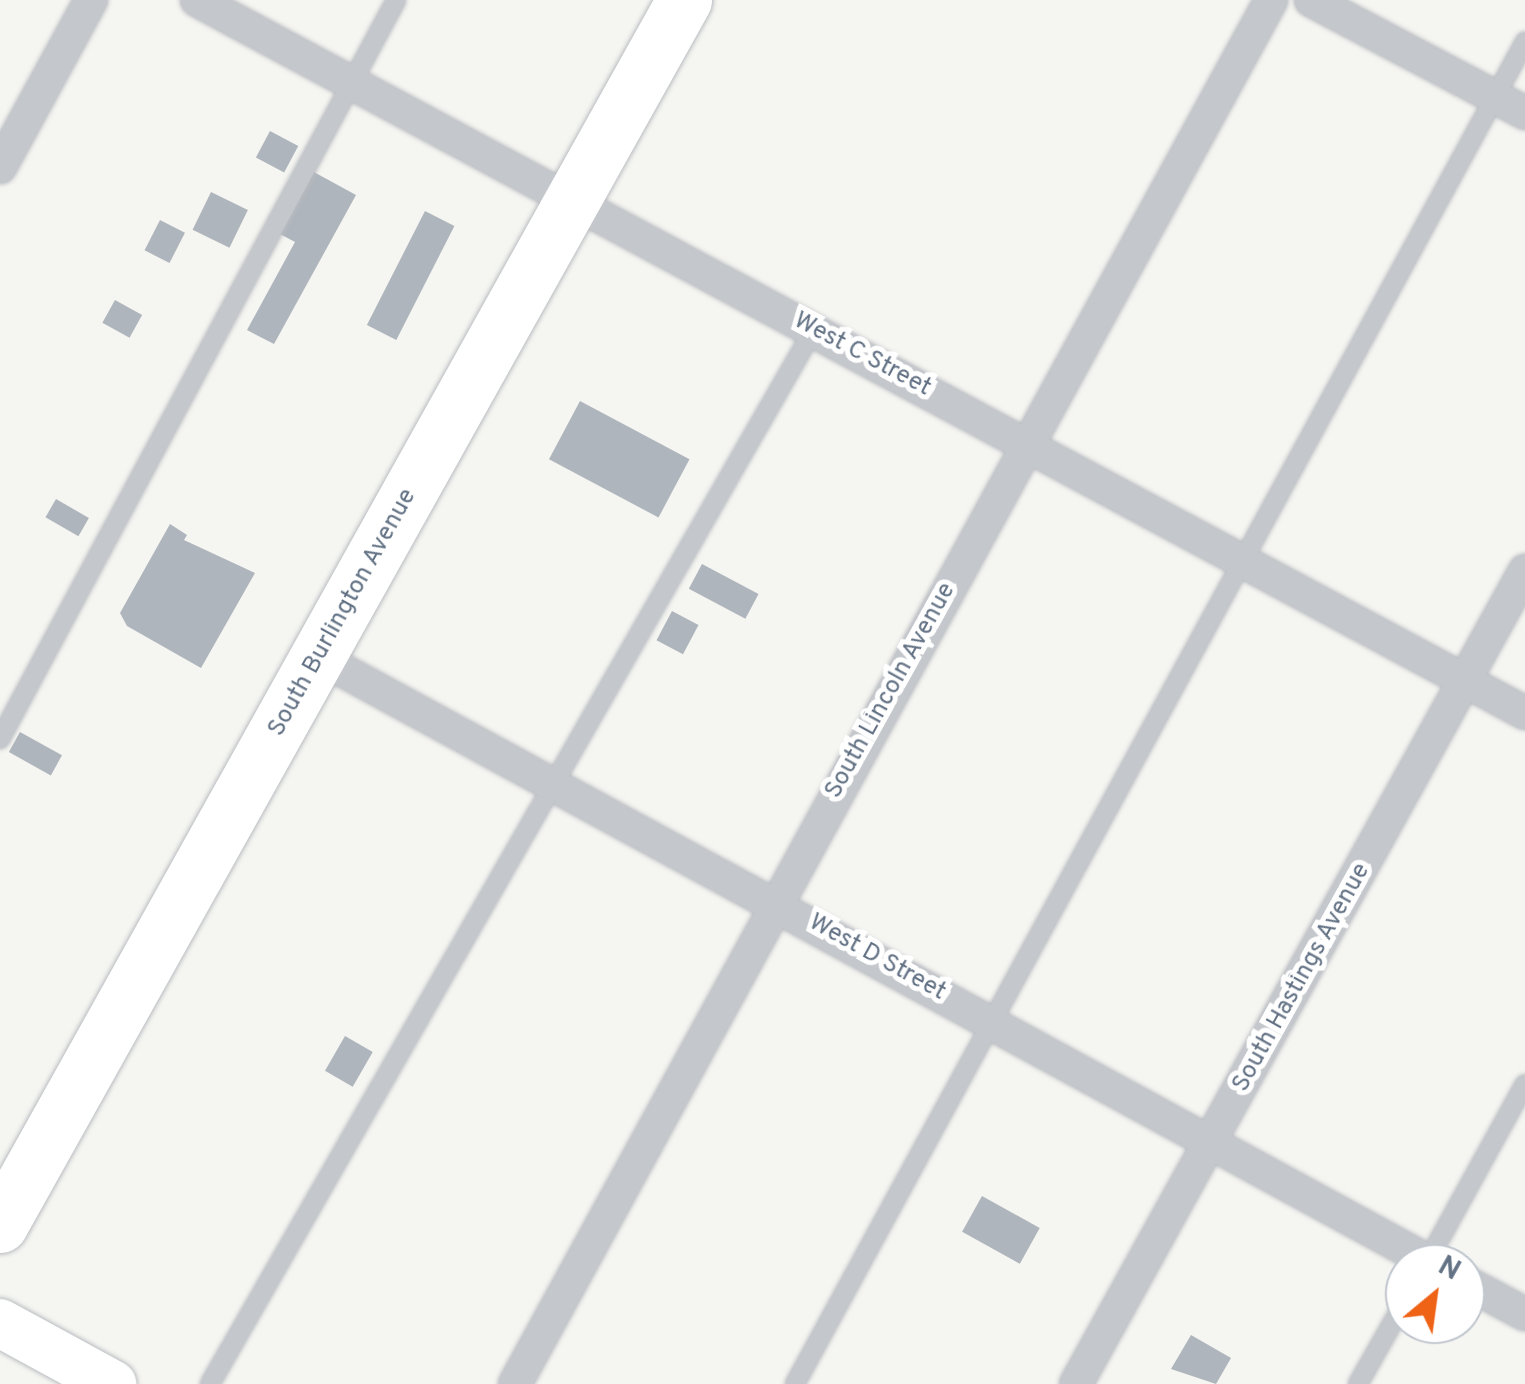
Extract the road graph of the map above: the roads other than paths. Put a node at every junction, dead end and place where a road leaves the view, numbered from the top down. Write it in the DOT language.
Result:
graph roads {
  1 [pos="91,0"];
  2 [pos="197,0"];
  3 [pos="396,0"];
  4 [pos="684,0"];
  5 [pos="1271,0"];
  6 [pos="1311,0"];
  7 [pos="1525,42"];
  8 [pos="350,84"];
  9 [pos="1495,98"];
  10 [pos="1525,113"];
  11 [pos="0,167"];
  12 [pos="574,199"];
  13 [pos="814,329"];
  14 [pos="1026,443"];
  15 [pos="1248,563"];
  16 [pos="1525,571"];
  17 [pos="318,657"];
  18 [pos="1465,680"];
  19 [pos="1525,713"];
  20 [pos="0,739"];
  21 [pos="554,782"];
  22 [pos="776,903"];
  23 [pos="996,1024"];
  24 [pos="1525,1084"];
  25 [pos="1212,1143"];
  26 [pos="0,1224"];
  27 [pos="1395,1244"];
  28 [pos="1439,1244"];
  29 [pos="1485,1293"];
  30 [pos="1525,1314"];
  31 [pos="0,1323"];
  32 [pos="1385,1336"];
  33 [pos="112,1384"];
  34 [pos="210,1384"];
  35 [pos="515,1384"];
  36 [pos="795,1384"];
  37 [pos="1076,1384"];
  38 [pos="1358,1384"];
  1 -- 11 [label="street"];
  2 -- 8 [label="street, West C Street"];
  3 -- 8 [label="lane"];
  4 -- 12 [label="highway, South Burlington Avenue"];
  5 -- 14 [label="street, South Lincoln Avenue"];
  6 -- 9 [label="street"];
  7 -- 9 [label="lane"];
  8 -- 12 [label="street, West C Street"];
  8 -- 20 [label="lane"];
  9 -- 10 [label="street"];
  9 -- 15 [label="lane"];
  12 -- 13 [label="street, West C Street"];
  12 -- 17 [label="highway, South Burlington Avenue"];
  13 -- 14 [label="street, West C Street"];
  13 -- 21 [label="lane"];
  14 -- 15 [label="street, West C Street"];
  14 -- 22 [label="street, South Lincoln Avenue"];
  15 -- 18 [label="street, West C Street"];
  15 -- 23 [label="lane"];
  16 -- 18 [label="street, South Hastings Avenue"];
  17 -- 21 [label="street, West D Street"];
  17 -- 26 [label="highway, South Burlington Avenue"];
  18 -- 19 [label="street, West C Street"];
  18 -- 25 [label="street, South Hastings Avenue"];
  21 -- 22 [label="street, West D Street"];
  21 -- 34 [label="lane"];
  22 -- 23 [label="street, West D Street"];
  22 -- 35 [label="street, South Lincoln Avenue"];
  23 -- 25 [label="street, West D Street"];
  23 -- 36 [label="lane"];
  24 -- 28 [label="lane"];
  25 -- 27 [label="street, West D Street"];
  25 -- 37 [label="street, South Hastings Avenue"];
  29 -- 30 [label="street"];
  31 -- 33 [label="main road"];
  32 -- 38 [label="lane"];
}
